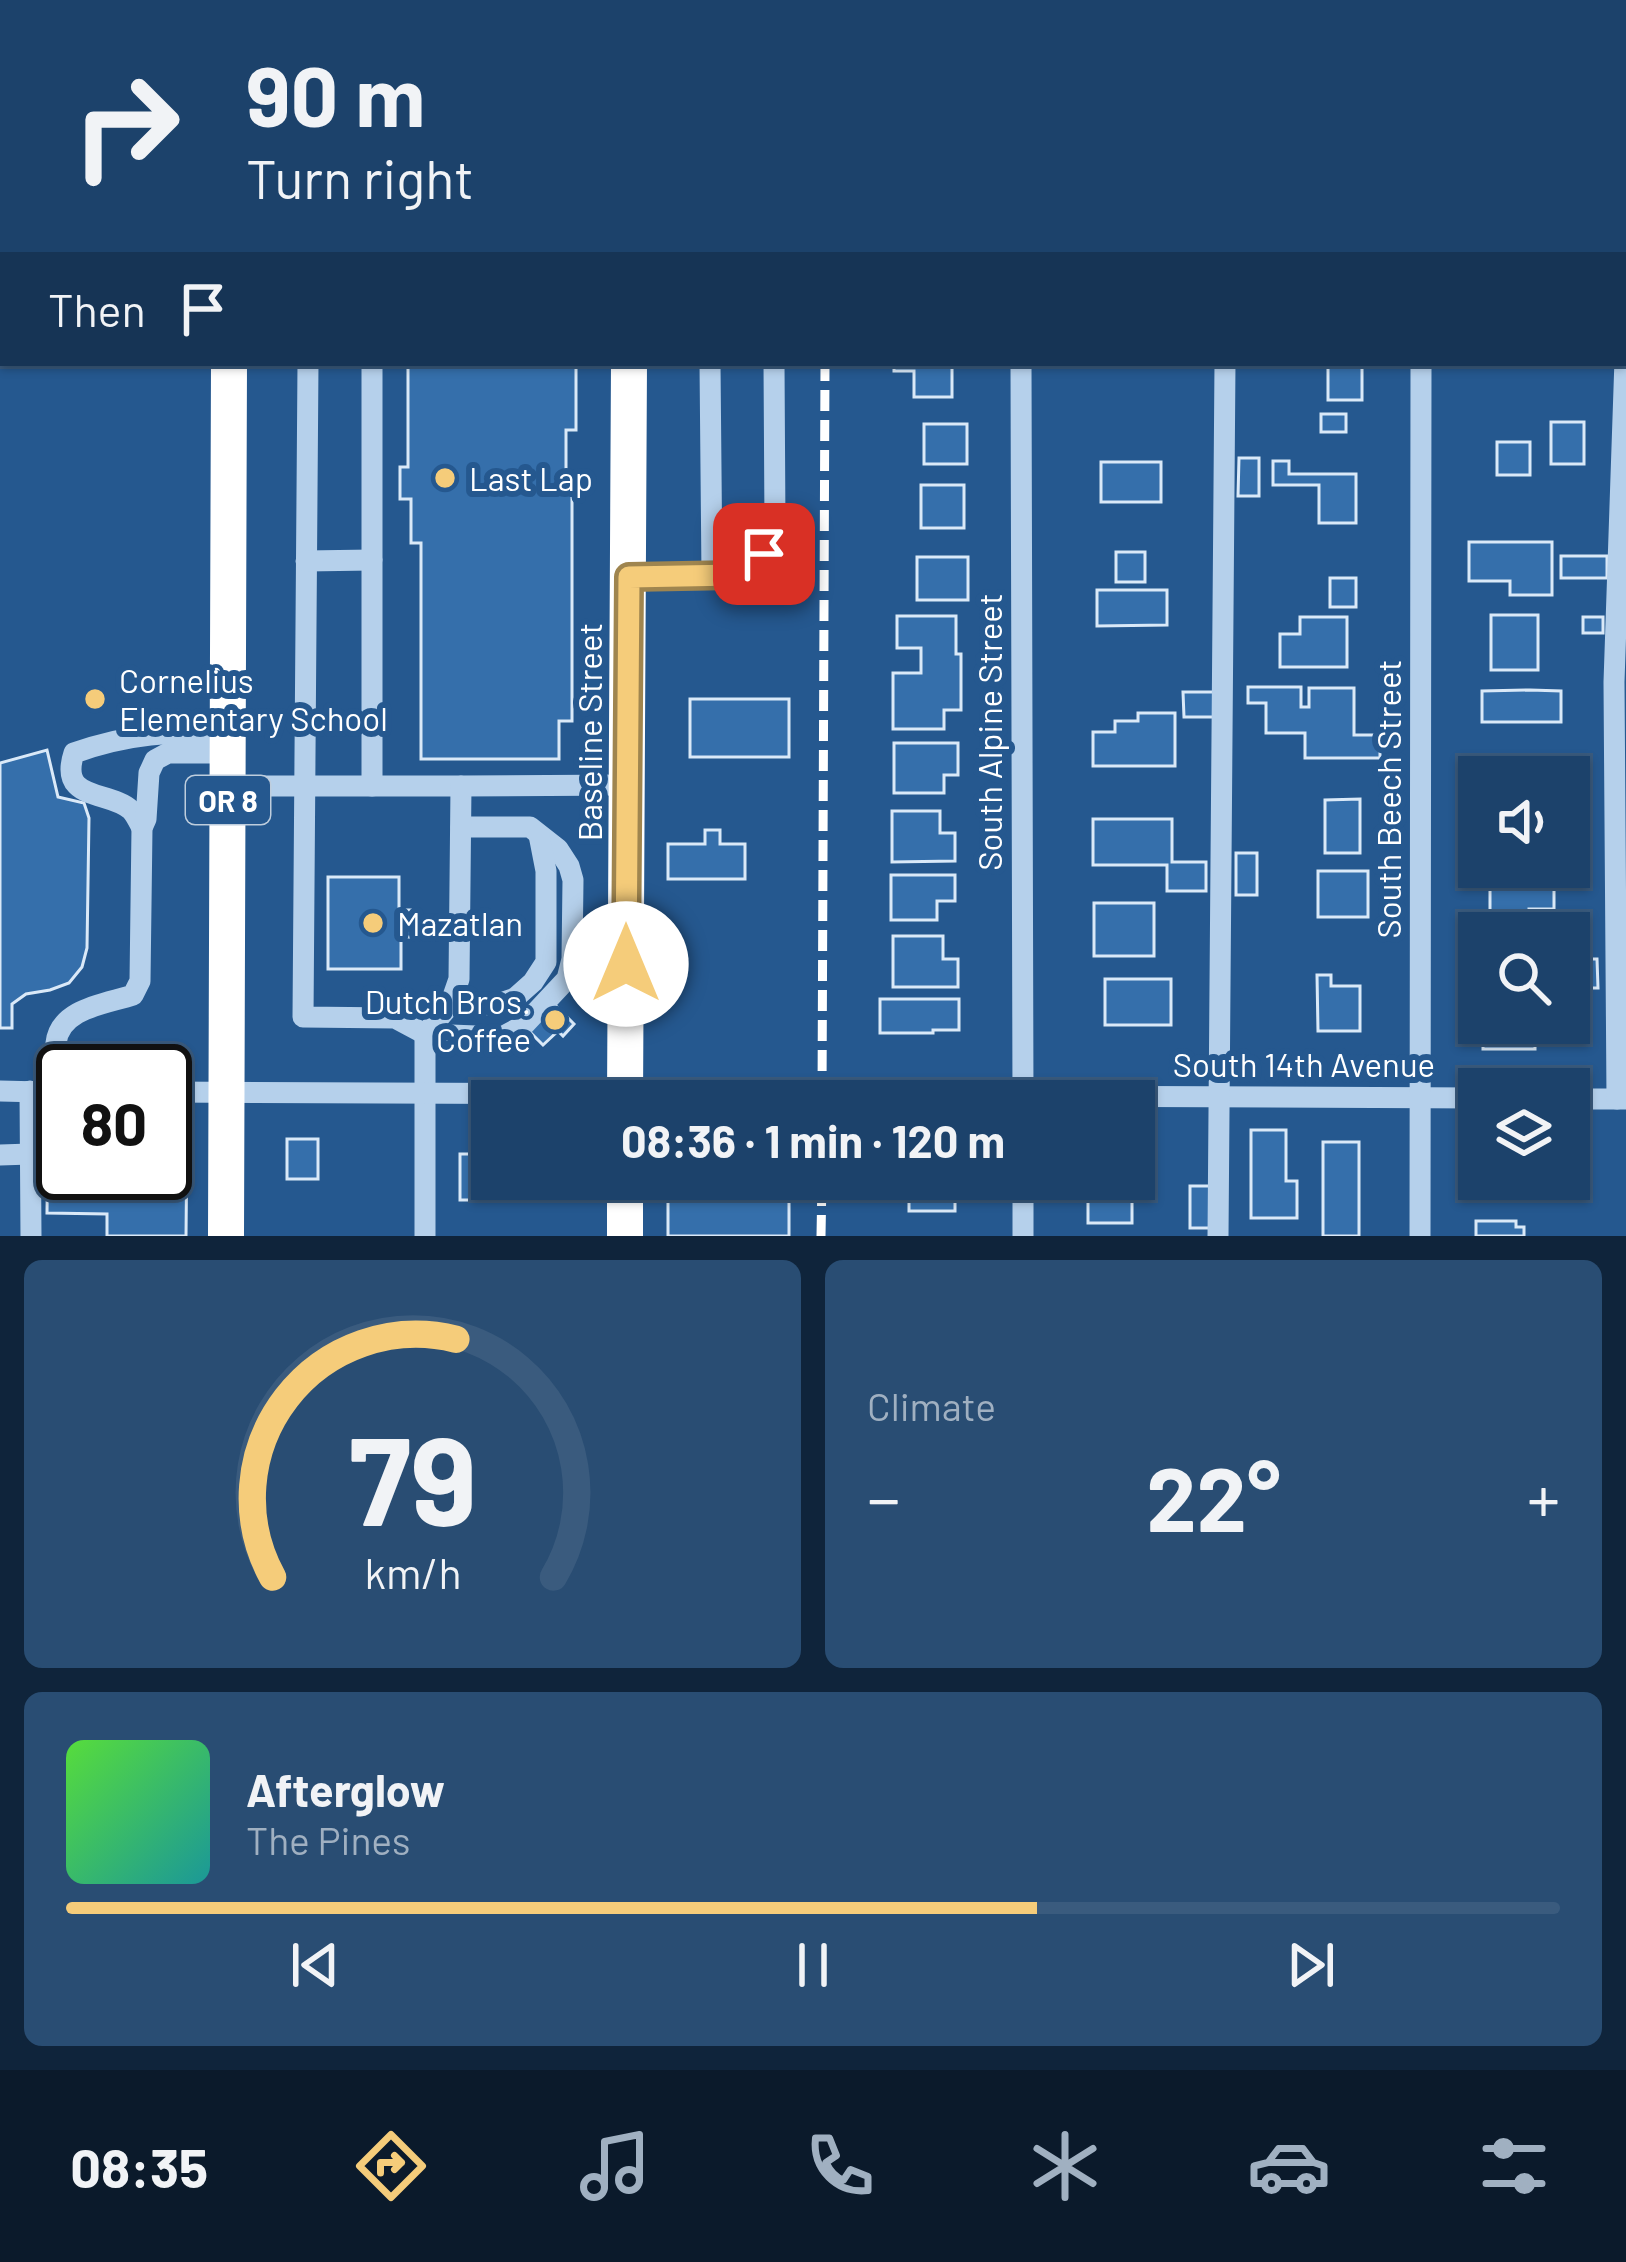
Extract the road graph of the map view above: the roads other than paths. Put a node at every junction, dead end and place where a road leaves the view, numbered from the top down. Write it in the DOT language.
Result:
graph roads {
  1 [pos="229,366"];
  2 [pos="308,366"];
  3 [pos="372,366"];
  4 [pos="629,366"];
  5 [pos="710,366"];
  6 [pos="774,366"];
  7 [pos="1021,366"];
  8 [pos="1225,366"];
  9 [pos="1421,366"];
  10 [pos="1625,366"];
  11 [pos="372,560"];
  12 [pos="306,562"];
  13 [pos="712,576"];
  14 [pos="629,577"];
  15 [pos="228,757"];
  16 [pos="628,785"];
  17 [pos="304,786"];
  18 [pos="372,786"];
  19 [pos="461,786"];
  20 [pos="461,827"];
  21 [pos="142,828"];
  22 [pos="539,835"];
  23 [pos="450,1006"];
  24 [pos="425,1034"];
  25 [pos="56,1044"];
  26 [pos="626,1080"];
  27 [pos="1023,1080"];
  28 [pos="0,1091"];
  29 [pos="30,1091"];
  30 [pos="36,1091"];
  31 [pos="192,1092"];
  32 [pos="226,1093"];
  33 [pos="424,1093"];
  34 [pos="471,1094"];
  35 [pos="1220,1097"];
  36 [pos="1155,1098"];
  37 [pos="1421,1098"];
  38 [pos="1458,1098"];
  39 [pos="1590,1099"];
  40 [pos="1622,1099"];
  41 [pos="30,1154"];
  42 [pos="0,1155"];
  43 [pos="625,1200"];
  44 [pos="1023,1200"];
  45 [pos="31,1236"];
  46 [pos="226,1236"];
  47 [pos="425,1236"];
  48 [pos="625,1236"];
  49 [pos="1023,1236"];
  50 [pos="1218,1236"];
  51 [pos="1420,1236"];
  1 -- 15 [label="highway, OR 8"];
  2 -- 12 [label="street"];
  3 -- 11 [label="street"];
  4 -- 14 [label="highway, Baseline Street"];
  5 -- 13 [label="street"];
  6 -- 13 [label="street"];
  7 -- 27 [label="street, South Alpine Street"];
  8 -- 35 [label="street"];
  9 -- 37 [label="street, South Beech Street"];
  10 -- 40 [label="street"];
  11 -- 12 [label="street"];
  11 -- 18 [label="street"];
  12 -- 17 [label="street"];
  13 -- 14 [label="street"];
  14 -- 16 [label="highway, Baseline Street"];
  15 -- 17 [label="street"];
  15 -- 21 [label="street"];
  15 -- 21 [label="street"];
  15 -- 32 [label="highway, OR 8"];
  16 -- 19 [label="street"];
  16 -- 26 [label="highway, Baseline Street"];
  17 -- 18 [label="street"];
  17 -- 24 [label="street"];
  18 -- 19 [label="street"];
  19 -- 20 [label="street"];
  20 -- 22 [label="street"];
  20 -- 23 [label="street"];
  21 -- 25 [label="street"];
  22 -- 23 [label="street"];
  22 -- 24 [label="street"];
  23 -- 24 [label="street"];
  24 -- 33 [label="street"];
  28 -- 29 [label="street"];
  29 -- 30 [label="street"];
  29 -- 41 [label="street"];
  31 -- 32 [label="street, South 14th Avenue"];
  32 -- 33 [label="street, South 14th Avenue"];
  32 -- 46 [label="highway, OR 8"];
  33 -- 34 [label="street, South 14th Avenue"];
  33 -- 47 [label="street"];
  35 -- 36 [label="street, South 14th Avenue"];
  35 -- 37 [label="street, South 14th Avenue"];
  35 -- 50 [label="street"];
  37 -- 38 [label="street, South 14th Avenue"];
  37 -- 51 [label="street, South Beech Street"];
  39 -- 40 [label="street"];
  41 -- 42 [label="street"];
  41 -- 45 [label="street"];
  43 -- 48 [label="highway"];
  44 -- 49 [label="street"];
}
